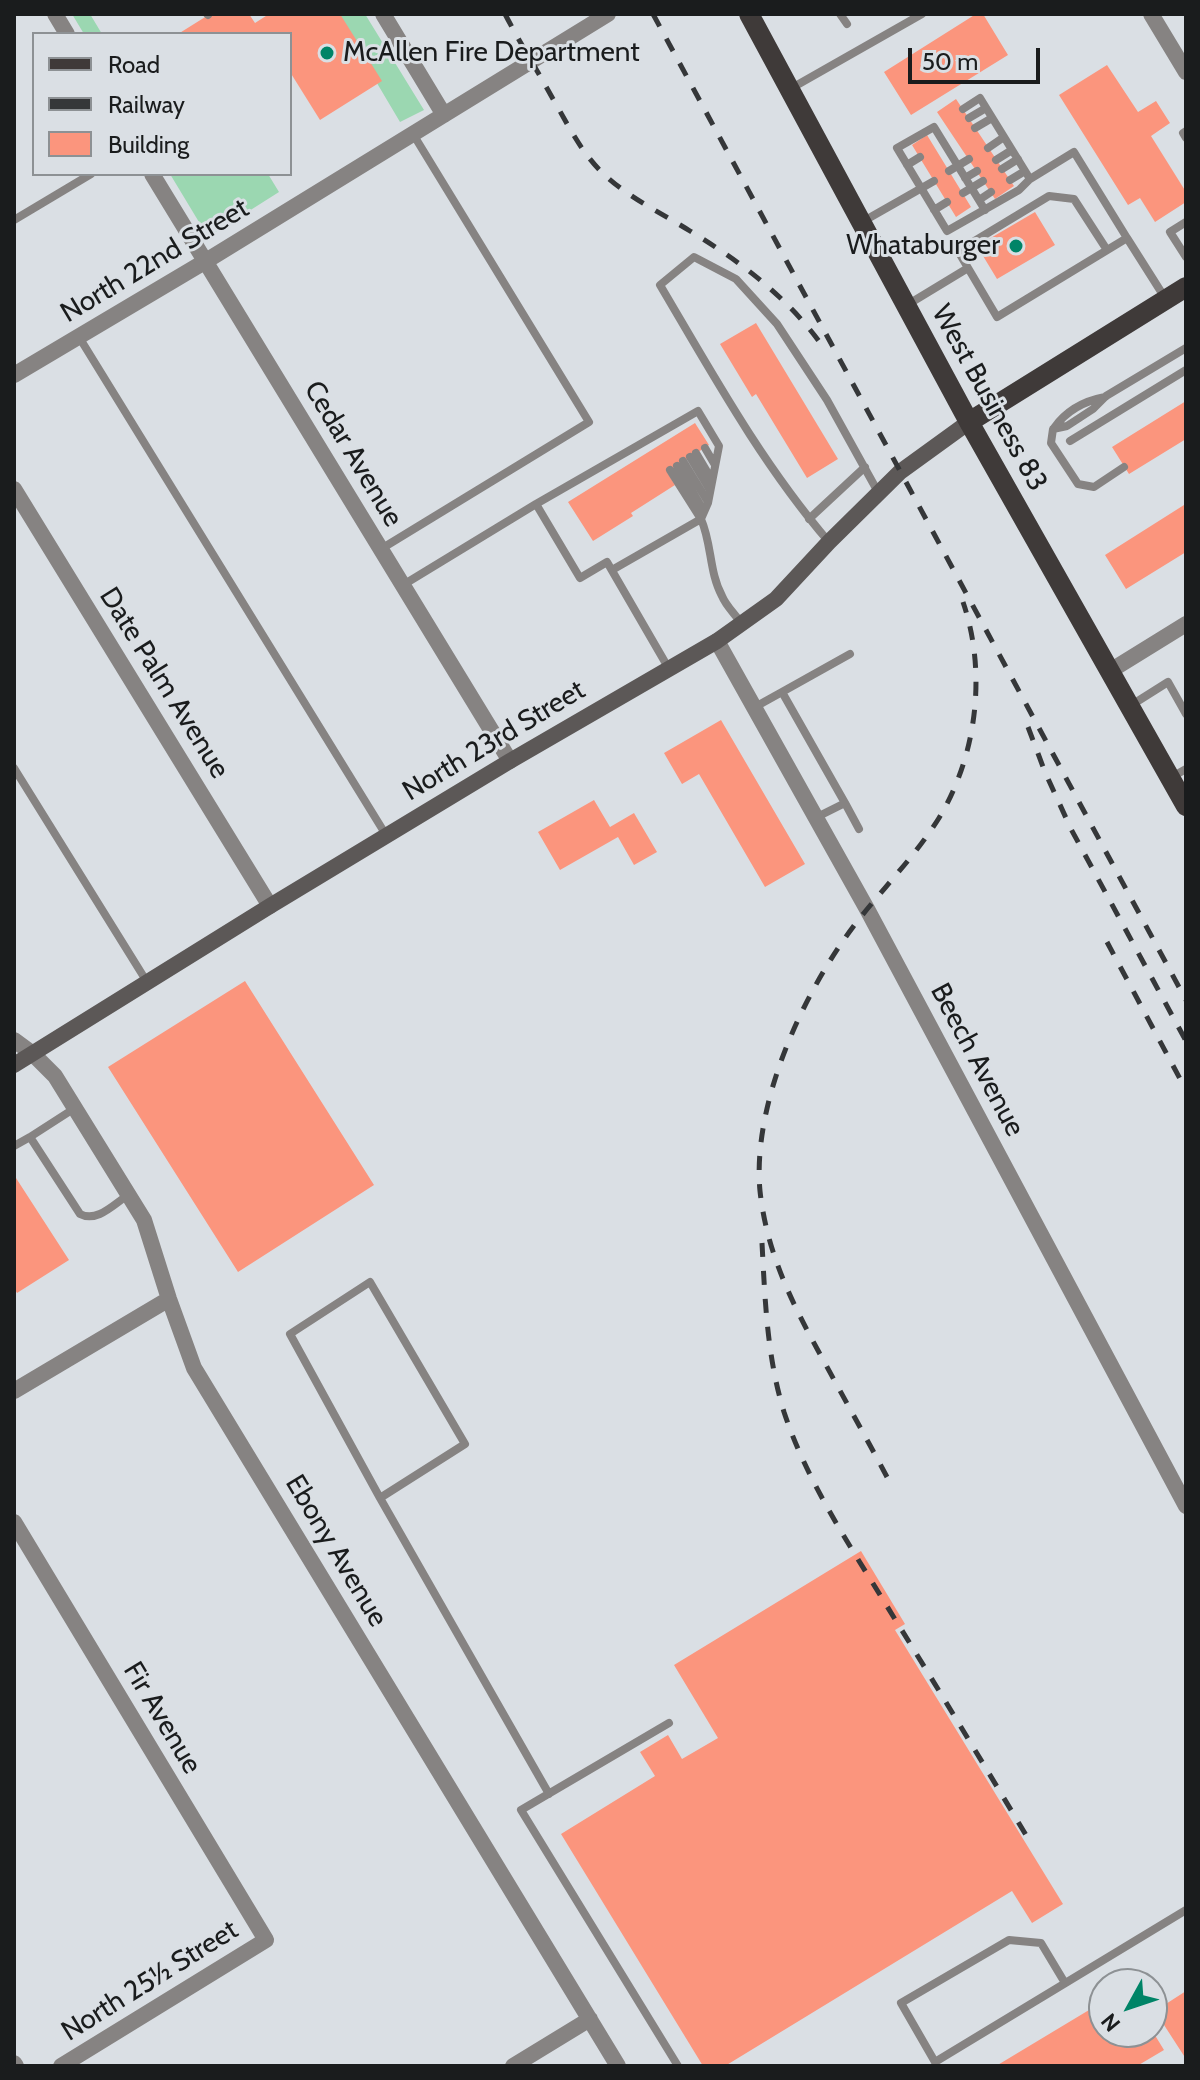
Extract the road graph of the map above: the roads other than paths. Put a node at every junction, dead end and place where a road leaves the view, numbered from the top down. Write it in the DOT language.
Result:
graph roads {
  1 [pos="55,14"];
  2 [pos="383,14"];
  3 [pos="608,14"];
  4 [pos="840,14"];
  5 [pos="922,14"];
  6 [pos="1151,14"];
  7 [pos="752,15"];
  8 [pos="847,24"];
  9 [pos="66,32"];
  10 [pos="1186,72"];
  11 [pos="789,90"];
  12 [pos="986,108"];
  13 [pos="963,109"];
  14 [pos="444,115"];
  15 [pos="969,118"];
  16 [pos="992,118"];
  17 [pos="943,121"];
  18 [pos="934,127"];
  19 [pos="975,128"];
  20 [pos="949,130"];
  21 [pos="1186,131"];
  22 [pos="413,134"];
  23 [pos="1004,137"];
  24 [pos="1186,138"];
  25 [pos="956,140"];
  26 [pos="941,143"];
  27 [pos="988,148"];
  28 [pos="1012,150"];
  29 [pos="920,157"];
  30 [pos="969,159"];
  31 [pos="1018,159"];
  32 [pos="996,160"];
  33 [pos="907,165"];
  34 [pos="953,168"];
  35 [pos="1002,169"];
  36 [pos="977,171"];
  37 [pos="1028,175"];
  38 [pos="88,176"];
  39 [pos="153,176"];
  40 [pos="965,178"];
  41 [pos="1010,180"];
  42 [pos="934,181"];
  43 [pos="983,181"];
  44 [pos="921,188"];
  45 [pos="967,190"];
  46 [pos="991,192"];
  47 [pos="979,200"];
  48 [pos="947,202"];
  49 [pos="934,210"];
  50 [pos="985,210"];
  51 [pos="14,220"];
  52 [pos="1186,222"];
  53 [pos="861,223"];
  54 [pos="1127,238"];
  55 [pos="1107,250"];
  56 [pos="1186,257"];
  57 [pos="206,261"];
  58 [pos="968,268"];
  59 [pos="1177,295"];
  60 [pos="906,306"];
  61 [pos="79,337"];
  62 [pos="1186,348"];
  63 [pos="1186,370"];
  64 [pos="14,375"];
  65 [pos="969,422"];
  66 [pos="1070,441"];
  67 [pos="687,459"];
  68 [pos="715,466"];
  69 [pos="865,467"];
  70 [pos="1124,467"];
  71 [pos="712,481"];
  72 [pos="14,489"];
  73 [pos="711,491"];
  74 [pos="878,492"];
  75 [pos="536,504"];
  76 [pos="705,511"];
  77 [pos="809,519"];
  78 [pos="829,542"];
  79 [pos="381,549"];
  80 [pos="612,570"];
  81 [pos="403,585"];
  82 [pos="742,624"];
  83 [pos="1186,624"];
  84 [pos="717,641"];
  85 [pos="850,654"];
  86 [pos="669,669"];
  87 [pos="1110,671"];
  88 [pos="782,692"];
  89 [pos="1130,706"];
  90 [pos="754,707"];
  91 [pos="1186,714"];
  92 [pos="510,761"];
  93 [pos="14,768"];
  94 [pos="1178,773"];
  95 [pos="845,803"];
  96 [pos="1186,806"];
  97 [pos="816,818"];
  98 [pos="859,829"];
  99 [pos="386,835"];
  100 [pos="270,906"];
  101 [pos="147,983"];
  102 [pos="14,1040"];
  103 [pos="33,1054"];
  104 [pos="14,1065"];
  105 [pos="75,1108"];
  106 [pos="30,1137"];
  107 [pos="14,1146"];
  108 [pos="128,1195"];
  109 [pos="169,1299"];
  110 [pos="14,1391"];
  111 [pos="380,1498"];
  112 [pos="1186,1506"];
  113 [pos="14,1522"];
  114 [pos="669,1723"];
  115 [pos="549,1794"];
  116 [pos="1186,1910"];
  117 [pos="266,1940"];
  118 [pos="1065,1983"];
  119 [pos="590,2019"];
  120 [pos="61,2066"];
  121 [pos="513,2066"];
  122 [pos="618,2066"];
  123 [pos="678,2066"];
  1 -- 9 [label="street"];
  2 -- 14 [label="street"];
  3 -- 14 [label="street, North 22nd Street"];
  4 -- 8 [label="lane"];
  5 -- 11 [label="lane"];
  6 -- 10 [label="street"];
  7 -- 11 [label="main road, West Business 83"];
  11 -- 53 [label="main road, West Business 83"];
  12 -- 13 [label="lane"];
  12 -- 15 [label="lane"];
  12 -- 16 [label="lane"];
  14 -- 22 [label="street, North 22nd Street"];
  16 -- 19 [label="lane"];
  16 -- 23 [label="lane"];
  17 -- 18 [label="lane"];
  18 -- 26 [label="lane"];
  18 -- 33 [label="lane"];
  20 -- 26 [label="lane"];
  21 -- 24 [label="lane"];
  22 -- 57 [label="street, North 22nd Street"];
  22 -- 79 [label="lane"];
  23 -- 27 [label="lane"];
  23 -- 28 [label="lane"];
  25 -- 26 [label="lane"];
  26 -- 34 [label="lane"];
  28 -- 31 [label="lane"];
  28 -- 32 [label="lane"];
  29 -- 33 [label="lane"];
  30 -- 34 [label="lane"];
  31 -- 35 [label="lane"];
  31 -- 37 [label="lane"];
  33 -- 44 [label="lane"];
  34 -- 40 [label="lane"];
  36 -- 40 [label="lane"];
  37 -- 41 [label="lane"];
  37 -- 50 [label="lane"];
  37 -- 54 [label="lane"];
  38 -- 51 [label="lane"];
  39 -- 57 [label="street, Cedar Avenue"];
  40 -- 45 [label="lane"];
  42 -- 44 [label="lane"];
  43 -- 45 [label="lane"];
  44 -- 49 [label="lane"];
  44 -- 53 [label="lane"];
  45 -- 47 [label="lane"];
  46 -- 47 [label="lane"];
  47 -- 50 [label="lane"];
  48 -- 49 [label="lane"];
  49 -- 50 [label="lane"];
  52 -- 56 [label="lane"];
  53 -- 60 [label="main road, West Business 83"];
  54 -- 55 [label="lane"];
  54 -- 59 [label="lane"];
  55 -- 58 [label="lane"];
  55 -- 58 [label="lane"];
  57 -- 61 [label="street, North 22nd Street"];
  57 -- 79 [label="street, Cedar Avenue"];
  58 -- 60 [label="lane"];
  59 -- 65 [label="main road"];
  60 -- 65 [label="main road, West Business 83"];
  61 -- 64 [label="street, North 22nd Street"];
  61 -- 99 [label="lane"];
  62 -- 70 [label="lane"];
  63 -- 66 [label="lane"];
  65 -- 74 [label="main road, North 23rd Street"];
  65 -- 87 [label="main road, West Business 83"];
  67 -- 68 [label="lane"];
  67 -- 71 [label="lane"];
  67 -- 73 [label="lane"];
  67 -- 76 [label="lane"];
  67 -- 76 [label="lane"];
  68 -- 71 [label="lane"];
  68 -- 75 [label="lane"];
  69 -- 74 [label="lane"];
  69 -- 77 [label="lane"];
  69 -- 77 [label="lane"];
  71 -- 73 [label="lane"];
  72 -- 100 [label="street, Date Palm Avenue"];
  73 -- 76 [label="lane"];
  74 -- 78 [label="main road, North 23rd Street"];
  75 -- 80 [label="lane"];
  75 -- 81 [label="lane"];
  76 -- 80 [label="lane"];
  76 -- 82 [label="lane"];
  77 -- 78 [label="lane"];
  78 -- 82 [label="main road, North 23rd Street"];
  79 -- 81 [label="street, Cedar Avenue"];
  80 -- 86 [label="lane"];
  81 -- 92 [label="street, Cedar Avenue"];
  82 -- 84 [label="main road, North 23rd Street"];
  83 -- 87 [label="street"];
  84 -- 86 [label="main road, North 23rd Street"];
  84 -- 90 [label="street, Beech Avenue"];
  85 -- 88 [label="lane"];
  86 -- 92 [label="main road, North 23rd Street"];
  87 -- 89 [label="main road, West Business 83"];
  88 -- 90 [label="lane"];
  88 -- 95 [label="lane"];
  89 -- 91 [label="lane"];
  89 -- 94 [label="main road, West Business 83"];
  90 -- 97 [label="street, Beech Avenue"];
  92 -- 99 [label="main road, North 23rd Street"];
  93 -- 101 [label="lane"];
  94 -- 96 [label="main road, West Business 83"];
  95 -- 97 [label="lane"];
  95 -- 98 [label="lane"];
  97 -- 112 [label="street, Beech Avenue"];
  99 -- 100 [label="main road, North 23rd Street"];
  100 -- 101 [label="main road, North 23rd Street"];
  101 -- 103 [label="main road, North 23rd Street"];
  102 -- 103 [label="street, Ebony Avenue"];
  103 -- 104 [label="main road, North 23rd Street"];
  103 -- 105 [label="street, Ebony Avenue"];
  105 -- 106 [label="lane"];
  105 -- 108 [label="street, Ebony Avenue"];
  106 -- 107 [label="lane"];
  106 -- 108 [label="lane"];
  108 -- 109 [label="street, Ebony Avenue"];
  109 -- 110 [label="street"];
  109 -- 119 [label="street, Ebony Avenue"];
  111 -- 111 [label="lane"];
  111 -- 115 [label="lane"];
  113 -- 117 [label="street, Fir Avenue"];
  114 -- 115 [label="lane"];
  115 -- 123 [label="lane"];
  116 -- 118 [label="lane"];
  117 -- 120 [label="street, North 25½ Street"];
  118 -- 118 [label="lane"];
  119 -- 121 [label="street"];
  119 -- 122 [label="street, Ebony Avenue"];
}
